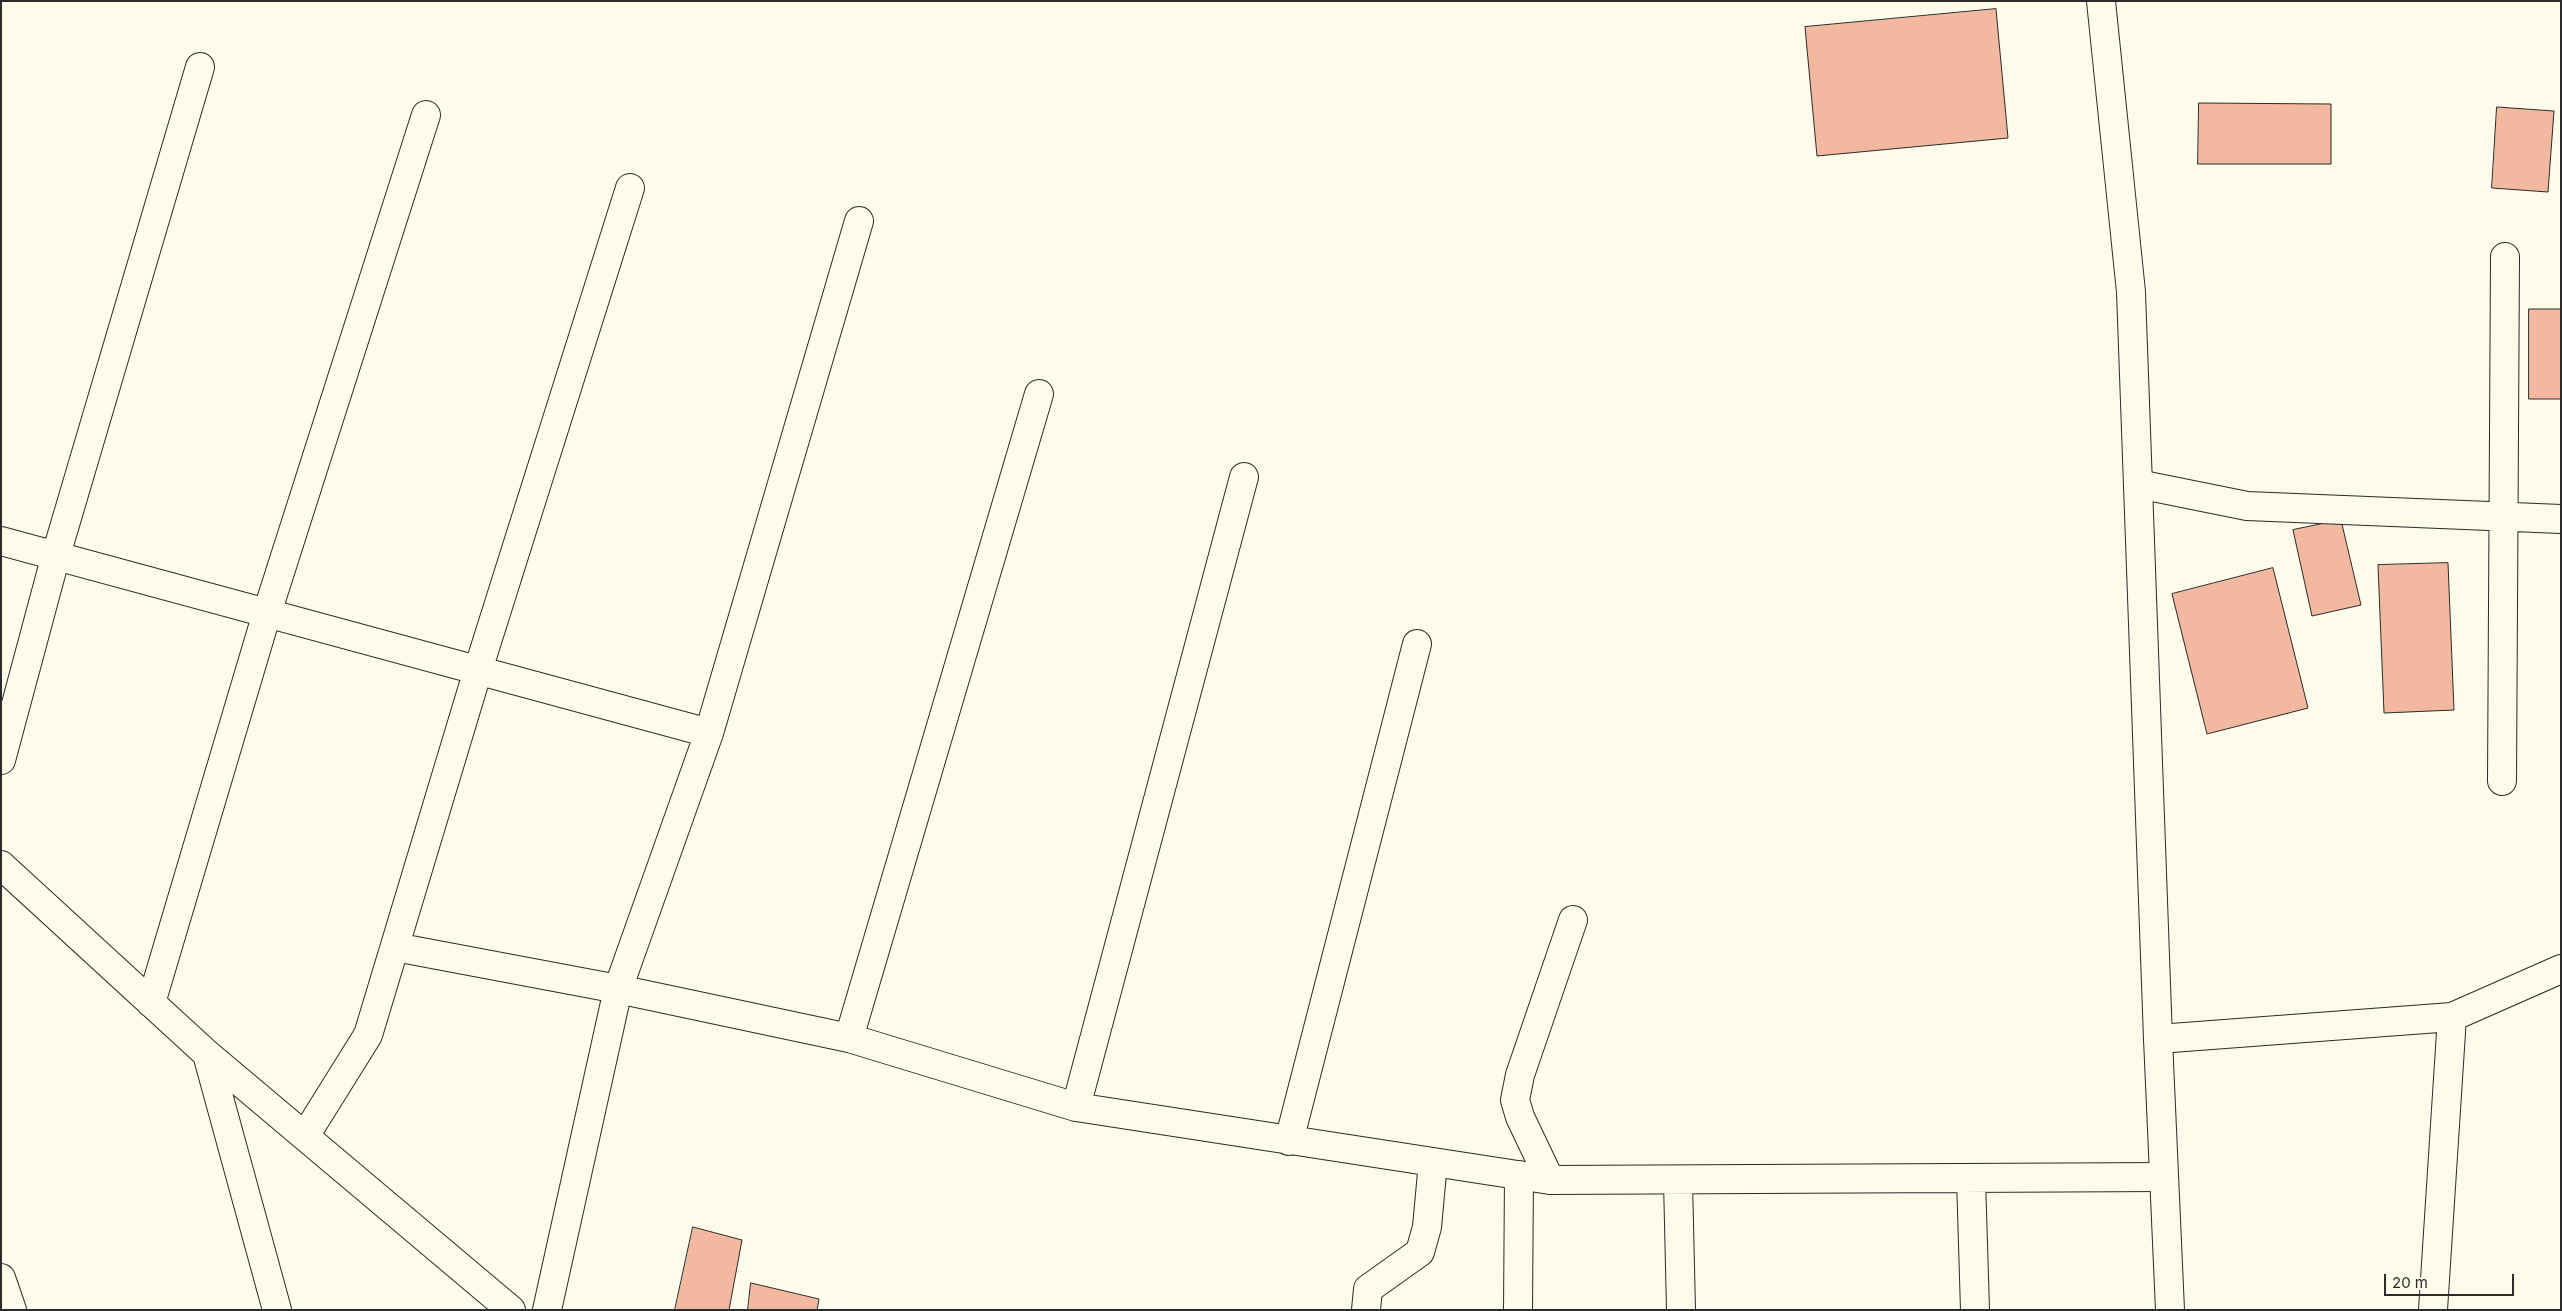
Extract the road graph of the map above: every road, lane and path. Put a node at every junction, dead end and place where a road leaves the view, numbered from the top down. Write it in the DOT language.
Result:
graph roads {
  1 [pos="2101,1"];
  2 [pos="200,67"];
  3 [pos="426,116"];
  4 [pos="630,188"];
  5 [pos="859,221"];
  6 [pos="2505,257"];
  7 [pos="1039,394"];
  8 [pos="1244,477"];
  9 [pos="2138,484"];
  10 [pos="2502,516"];
  11 [pos="2561,519"];
  12 [pos="1,541"];
  13 [pos="56,555"];
  14 [pos="268,613"];
  15 [pos="1417,644"];
  16 [pos="478,670"];
  17 [pos="708,734"];
  18 [pos="1,760"];
  19 [pos="2502,781"];
  20 [pos="1,865"];
  21 [pos="1573,920"];
  22 [pos="395,948"];
  23 [pos="2561,970"];
  24 [pos="618,989"];
  25 [pos="150,1003"];
  26 [pos="2452,1017"];
  27 [pos="849,1038"];
  28 [pos="2158,1038"];
  29 [pos="207,1054"];
  30 [pos="1076,1107"];
  31 [pos="305,1136"];
  32 [pos="1289,1141"];
  33 [pos="1433,1162"];
  34 [pos="1519,1175"];
  35 [pos="2164,1177"];
  36 [pos="1972,1178"];
  37 [pos="1550,1180"];
  38 [pos="1678,1180"];
  39 [pos="1,1278"];
  40 [pos="12,1310"];
  41 [pos="278,1310"];
  42 [pos="511,1310"];
  43 [pos="547,1310"];
  44 [pos="1366,1310"];
  45 [pos="1518,1310"];
  46 [pos="1681,1310"];
  47 [pos="1975,1310"];
  48 [pos="2170,1310"];
  49 [pos="2433,1310"];
  1 -- 9 [label="street"];
  2 -- 13 [label="street"];
  3 -- 14 [label="street"];
  4 -- 16 [label="street"];
  5 -- 17 [label="street"];
  6 -- 10 [label="street"];
  7 -- 27 [label="street"];
  8 -- 30 [label="street"];
  9 -- 10 [label="street"];
  9 -- 28 [label="street"];
  10 -- 11 [label="street"];
  10 -- 19 [label="street"];
  12 -- 13 [label="street"];
  13 -- 14 [label="street"];
  13 -- 18 [label="street"];
  14 -- 16 [label="street"];
  14 -- 25 [label="street"];
  15 -- 32 [label="street"];
  16 -- 17 [label="street"];
  16 -- 22 [label="street"];
  17 -- 24 [label="street"];
  20 -- 25 [label="street"];
  21 -- 37 [label="street"];
  22 -- 24 [label="street"];
  22 -- 31 [label="street"];
  23 -- 26 [label="street"];
  24 -- 27 [label="street"];
  24 -- 43 [label="street"];
  25 -- 29 [label="street"];
  26 -- 28 [label="street"];
  26 -- 49 [label="street"];
  27 -- 30 [label="street"];
  28 -- 35 [label="street"];
  29 -- 31 [label="street"];
  29 -- 41 [label="street"];
  30 -- 32 [label="street"];
  31 -- 42 [label="street"];
  32 -- 33 [label="street"];
  33 -- 34 [label="street"];
  33 -- 44 [label="street"];
  34 -- 37 [label="street"];
  34 -- 45 [label="street"];
  35 -- 36 [label="street"];
  35 -- 48 [label="street"];
  36 -- 38 [label="street"];
  36 -- 47 [label="street"];
  37 -- 38 [label="street"];
  38 -- 46 [label="street"];
  39 -- 40 [label="street"];
}
